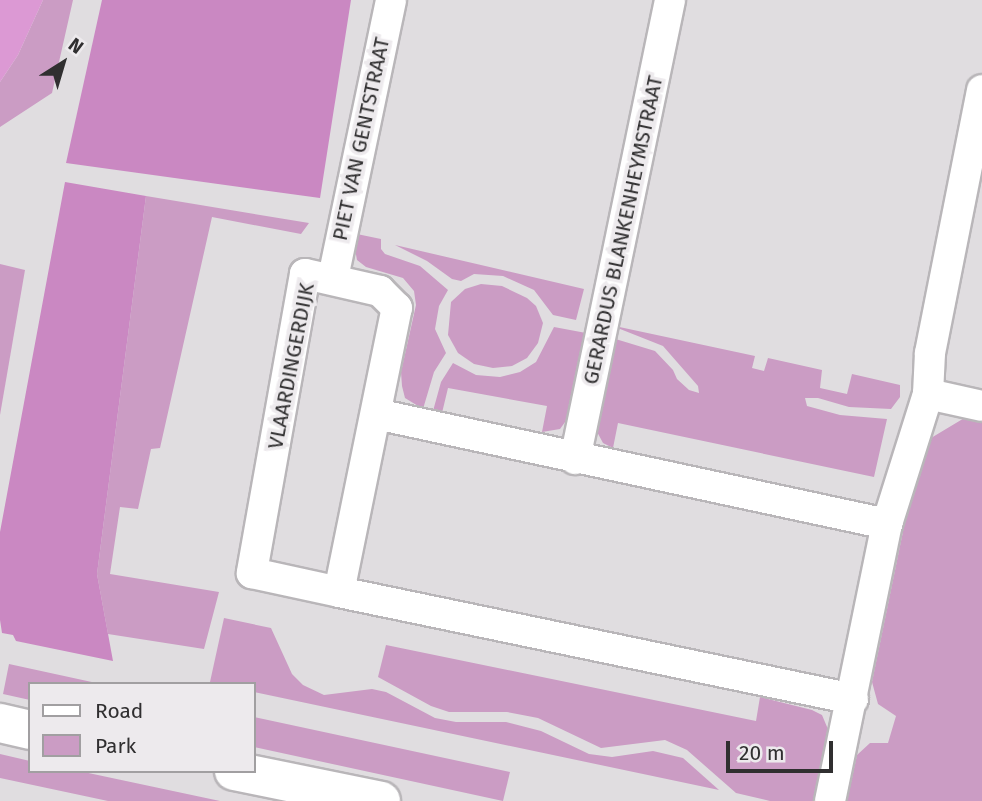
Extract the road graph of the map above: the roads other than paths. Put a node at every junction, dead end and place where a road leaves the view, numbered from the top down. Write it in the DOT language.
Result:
graph roads {
  1 [pos="391,0"];
  2 [pos="670,0"];
  3 [pos="982,90"];
  4 [pos="332,278"];
  5 [pos="928,394"];
  6 [pos="982,406"];
  7 [pos="376,414"];
  8 [pos="575,459"];
  9 [pos="887,524"];
  10 [pos="339,592"];
  11 [pos="853,699"];
  12 [pos="0,723"];
  13 [pos="28,730"];
  14 [pos="244,773"];
  15 [pos="381,801"];
  16 [pos="830,801"];
  1 -- 4 [label="street, PIET VAN GENTSTRAAT"];
  2 -- 8 [label="street, GERARDUS BLANKENHEYMSTRAAT"];
  3 -- 5 [label="street"];
  4 -- 7 [label="street, VLAARDINGERDIJK"];
  4 -- 10 [label="street, VLAARDINGERDIJK"];
  5 -- 6 [label="street"];
  5 -- 9 [label="street"];
  7 -- 8 [label="street"];
  7 -- 10 [label="street, VLAARDINGERDIJK"];
  8 -- 9 [label="street"];
  9 -- 11 [label="street"];
  10 -- 11 [label="street, VLAARDINGERDIJK"];
  11 -- 16 [label="street"];
  12 -- 13 [label="main road"];
  14 -- 15 [label="main road"];
}
